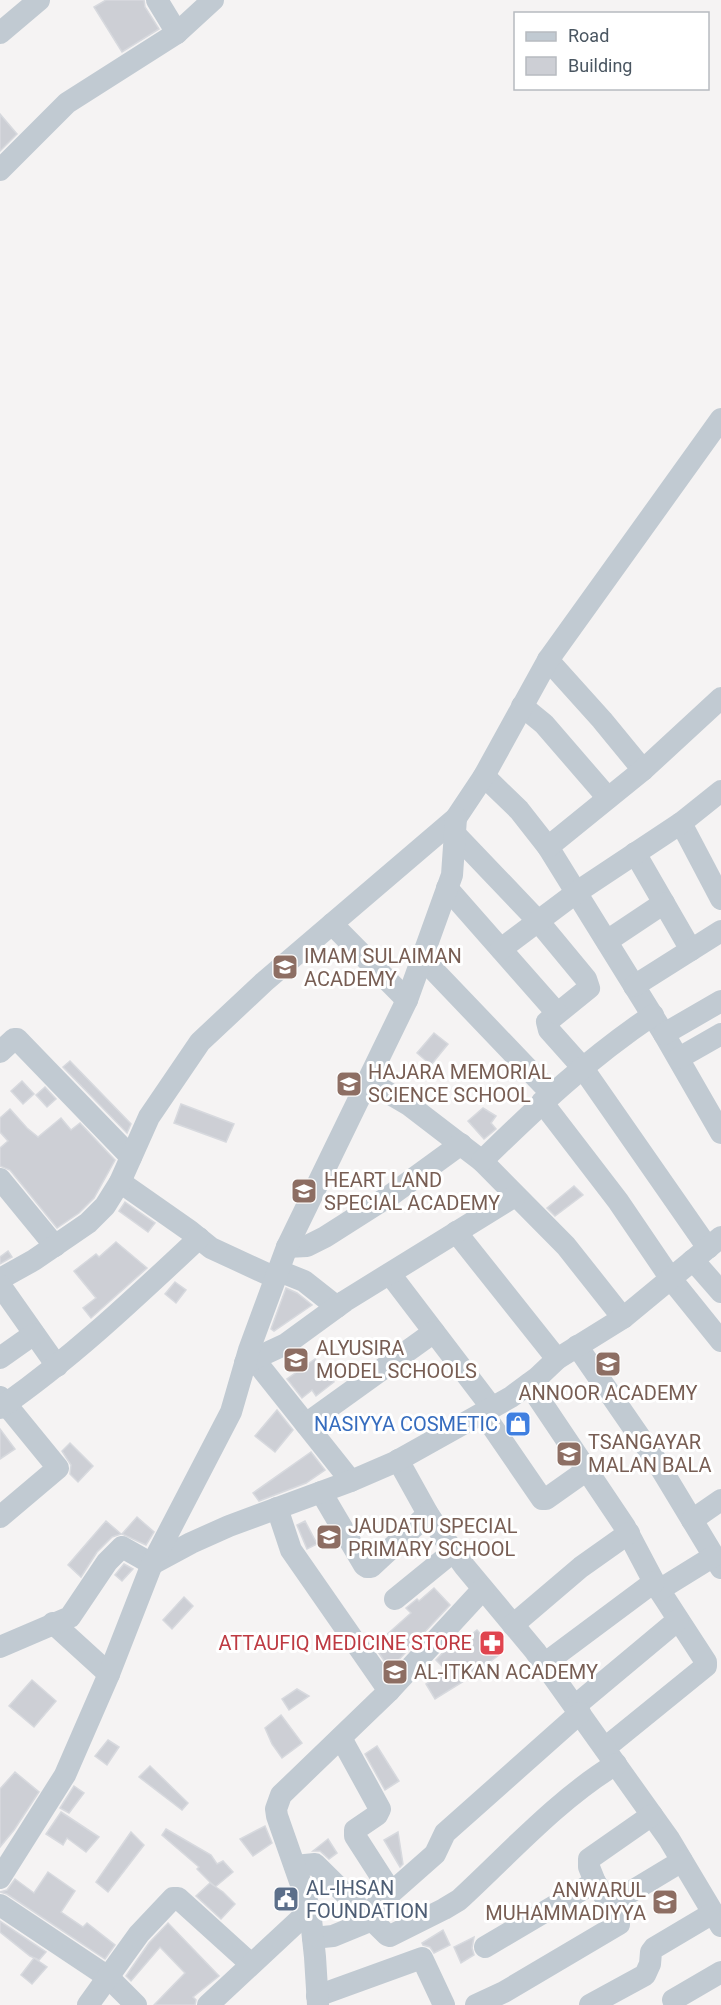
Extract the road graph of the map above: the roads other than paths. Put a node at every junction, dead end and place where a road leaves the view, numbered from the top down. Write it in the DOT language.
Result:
graph roads {
  1 [pos="39,0"];
  2 [pos="157,0"];
  3 [pos="213,0"];
  4 [pos="19,7"];
  5 [pos="0,33"];
  6 [pos="177,33"];
  7 [pos="0,170"];
  8 [pos="721,419"];
  9 [pos="548,660"];
  10 [pos="721,698"];
  11 [pos="522,706"];
  12 [pos="643,770"];
  13 [pos="484,776"];
  14 [pos="608,798"];
  15 [pos="719,798"];
  16 [pos="681,823"];
  17 [pos="455,826"];
  18 [pos="548,847"];
  19 [pos="635,853"];
  20 [pos="447,888"];
  21 [pos="577,892"];
  22 [pos="721,898"];
  23 [pos="664,903"];
  24 [pos="538,921"];
  25 [pos="332,924"];
  26 [pos="721,931"];
  27 [pos="607,940"];
  28 [pos="501,949"];
  29 [pos="691,950"];
  30 [pos="422,958"];
  31 [pos="634,986"];
  32 [pos="407,1000"];
  33 [pos="721,1001"];
  34 [pos="557,1013"];
  35 [pos="658,1024"];
  36 [pos="721,1034"];
  37 [pos="0,1052"];
  38 [pos="679,1058"];
  39 [pos="582,1067"];
  40 [pos="368,1081"];
  41 [pos="547,1098"];
  42 [pos="714,1107"];
  43 [pos="721,1133"];
  44 [pos="461,1144"];
  45 [pos="131,1157"];
  46 [pos="482,1161"];
  47 [pos="0,1179"];
  48 [pos="120,1182"];
  49 [pos="515,1196"];
  50 [pos="456,1232"];
  51 [pos="199,1238"];
  52 [pos="55,1246"];
  53 [pos="287,1247"];
  54 [pos="707,1248"];
  55 [pos="390,1274"];
  56 [pos="277,1275"];
  57 [pos="0,1279"];
  58 [pos="671,1279"];
  59 [pos="0,1285"];
  60 [pos="721,1292"];
  61 [pos="337,1307"];
  62 [pos="623,1318"];
  63 [pos="434,1332"];
  64 [pos="34,1334"];
  65 [pos="721,1341"];
  66 [pos="577,1346"];
  67 [pos="0,1358"];
  68 [pos="557,1359"];
  69 [pos="249,1361"];
  70 [pos="57,1366"];
  71 [pos="529,1384"];
  72 [pos="2,1403"];
  73 [pos="487,1410"];
  74 [pos="306,1424"];
  75 [pos="398,1460"];
  76 [pos="587,1470"];
  77 [pos="351,1481"];
  78 [pos="321,1492"];
  79 [pos="721,1500"];
  80 [pos="277,1508"];
  81 [pos="428,1514"];
  82 [pos="0,1517"];
  83 [pos="692,1520"];
  84 [pos="628,1533"];
  85 [pos="454,1551"];
  86 [pos="718,1562"];
  87 [pos="152,1564"];
  88 [pos="656,1586"];
  89 [pos="483,1589"];
  90 [pos="394,1599"];
  91 [pos="678,1620"];
  92 [pos="53,1623"];
  93 [pos="513,1625"];
  94 [pos="0,1647"];
  95 [pos="544,1664"];
  96 [pos="109,1674"];
  97 [pos="389,1690"];
  98 [pos="577,1710"];
  99 [pos="341,1738"];
  100 [pos="610,1756"];
  101 [pos="652,1815"];
  102 [pos="682,1861"];
  103 [pos="295,1866"];
  104 [pos="0,1878"];
  105 [pos="595,1882"];
  106 [pos="391,1892"];
  107 [pos="0,1905"];
  108 [pos="609,1905"];
  109 [pos="310,1910"];
  110 [pos="369,1917"];
  111 [pos="717,1919"];
  112 [pos="313,1938"];
  113 [pos="485,1947"];
  114 [pos="251,1964"];
  115 [pos="650,1964"];
  116 [pos="721,1972"];
  117 [pos="108,1977"];
  118 [pos="508,1999"];
  119 [pos="318,2001"];
  120 [pos="438,2003"];
  121 [pos="674,2003"];
  122 [pos="211,2004"];
  123 [pos="88,2005"];
  124 [pos="136,2005"];
  125 [pos="476,2005"];
  126 [pos="590,2005"];
  1 -- 4 [label="street"];
  2 -- 6 [label="street"];
  3 -- 6 [label="street"];
  4 -- 5 [label="street"];
  6 -- 7 [label="street"];
  8 -- 9 [label="street"];
  9 -- 11 [label="street"];
  9 -- 12 [label="street"];
  10 -- 12 [label="street"];
  11 -- 13 [label="street"];
  11 -- 14 [label="street"];
  12 -- 14 [label="street"];
  13 -- 17 [label="street"];
  13 -- 18 [label="street"];
  14 -- 18 [label="street"];
  15 -- 16 [label="street"];
  16 -- 19 [label="street"];
  16 -- 22 [label="street"];
  17 -- 20 [label="street"];
  17 -- 24 [label="street"];
  17 -- 25 [label="street"];
  18 -- 21 [label="street"];
  19 -- 21 [label="street"];
  19 -- 23 [label="street"];
  20 -- 28 [label="street"];
  20 -- 30 [label="street"];
  21 -- 24 [label="street"];
  21 -- 27 [label="street"];
  23 -- 27 [label="street"];
  23 -- 29 [label="street"];
  24 -- 28 [label="street"];
  24 -- 34 [label="street"];
  25 -- 32 [label="street"];
  25 -- 45 [label="street"];
  26 -- 29 [label="street"];
  27 -- 31 [label="street"];
  28 -- 34 [label="street"];
  29 -- 31 [label="street"];
  30 -- 32 [label="street"];
  30 -- 41 [label="street"];
  31 -- 35 [label="street"];
  32 -- 40 [label="street"];
  33 -- 35 [label="street"];
  34 -- 39 [label="street"];
  35 -- 38 [label="street"];
  35 -- 39 [label="street"];
  36 -- 38 [label="street"];
  37 -- 45 [label="street"];
  38 -- 42 [label="street"];
  39 -- 41 [label="street"];
  39 -- 54 [label="street"];
  40 -- 44 [label="street"];
  40 -- 53 [label="street"];
  41 -- 46 [label="street"];
  41 -- 58 [label="street"];
  42 -- 43 [label="street"];
  44 -- 46 [label="street"];
  44 -- 53 [label="street"];
  45 -- 48 [label="street"];
  46 -- 49 [label="street"];
  47 -- 52 [label="street"];
  48 -- 51 [label="street"];
  48 -- 52 [label="street"];
  49 -- 50 [label="street"];
  49 -- 62 [label="street"];
  50 -- 55 [label="street"];
  50 -- 68 [label="street"];
  51 -- 56 [label="street"];
  51 -- 70 [label="street"];
  52 -- 57 [label="street"];
  53 -- 56 [label="street"];
  54 -- 58 [label="street"];
  54 -- 60 [label="street"];
  55 -- 61 [label="street"];
  55 -- 63 [label="street"];
  56 -- 61 [label="street"];
  56 -- 69 [label="street"];
  58 -- 62 [label="street"];
  58 -- 65 [label="street"];
  59 -- 64 [label="street"];
  61 -- 69 [label="street"];
  62 -- 66 [label="street"];
  63 -- 73 [label="street"];
  63 -- 74 [label="street"];
  64 -- 67 [label="street"];
  64 -- 70 [label="street"];
  66 -- 68 [label="street"];
  66 -- 83 [label="street"];
  68 -- 71 [label="street"];
  69 -- 74 [label="street"];
  69 -- 87 [label="street"];
  70 -- 72 [label="street"];
  71 -- 73 [label="street"];
  71 -- 76 [label="street"];
  72 -- 82 [label="street"];
  73 -- 75 [label="street"];
  73 -- 76 [label="street"];
  74 -- 77 [label="street"];
  75 -- 77 [label="street"];
  75 -- 81 [label="street"];
  76 -- 84 [label="street"];
  77 -- 78 [label="street"];
  78 -- 80 [label="street"];
  78 -- 81 [label="street"];
  79 -- 83 [label="street"];
  80 -- 87 [label="street"];
  80 -- 97 [label="street"];
  81 -- 85 [label="street"];
  83 -- 86 [label="street"];
  84 -- 88 [label="street"];
  84 -- 93 [label="street"];
  85 -- 89 [label="street"];
  85 -- 90 [label="street"];
  86 -- 88 [label="street"];
  87 -- 92 [label="street"];
  87 -- 96 [label="street"];
  88 -- 91 [label="street"];
  88 -- 95 [label="street"];
  89 -- 93 [label="street"];
  89 -- 97 [label="street"];
  91 -- 98 [label="street"];
  91 -- 100 [label="street"];
  92 -- 94 [label="street"];
  92 -- 96 [label="street"];
  93 -- 95 [label="street"];
  95 -- 98 [label="street"];
  96 -- 104 [label="street"];
  97 -- 99 [label="street"];
  98 -- 100 [label="street"];
  98 -- 106 [label="street"];
  99 -- 103 [label="street"];
  99 -- 106 [label="street"];
  100 -- 101 [label="street"];
  100 -- 110 [label="street"];
  101 -- 102 [label="street"];
  101 -- 105 [label="street"];
  102 -- 108 [label="street"];
  102 -- 111 [label="street"];
  103 -- 109 [label="street"];
  103 -- 110 [label="street"];
  105 -- 108 [label="street"];
  105 -- 113 [label="street"];
  106 -- 110 [label="street"];
  107 -- 117 [label="street"];
  108 -- 118 [label="street"];
  109 -- 112 [label="street"];
  109 -- 114 [label="street"];
  110 -- 112 [label="street"];
  111 -- 115 [label="street"];
  112 -- 119 [label="street"];
  114 -- 117 [label="street"];
  114 -- 122 [label="street"];
  115 -- 121 [label="street"];
  115 -- 126 [label="street"];
  116 -- 121 [label="street"];
  117 -- 123 [label="street"];
  117 -- 124 [label="street"];
  118 -- 125 [label="street"];
  119 -- 120 [label="street"];
}
